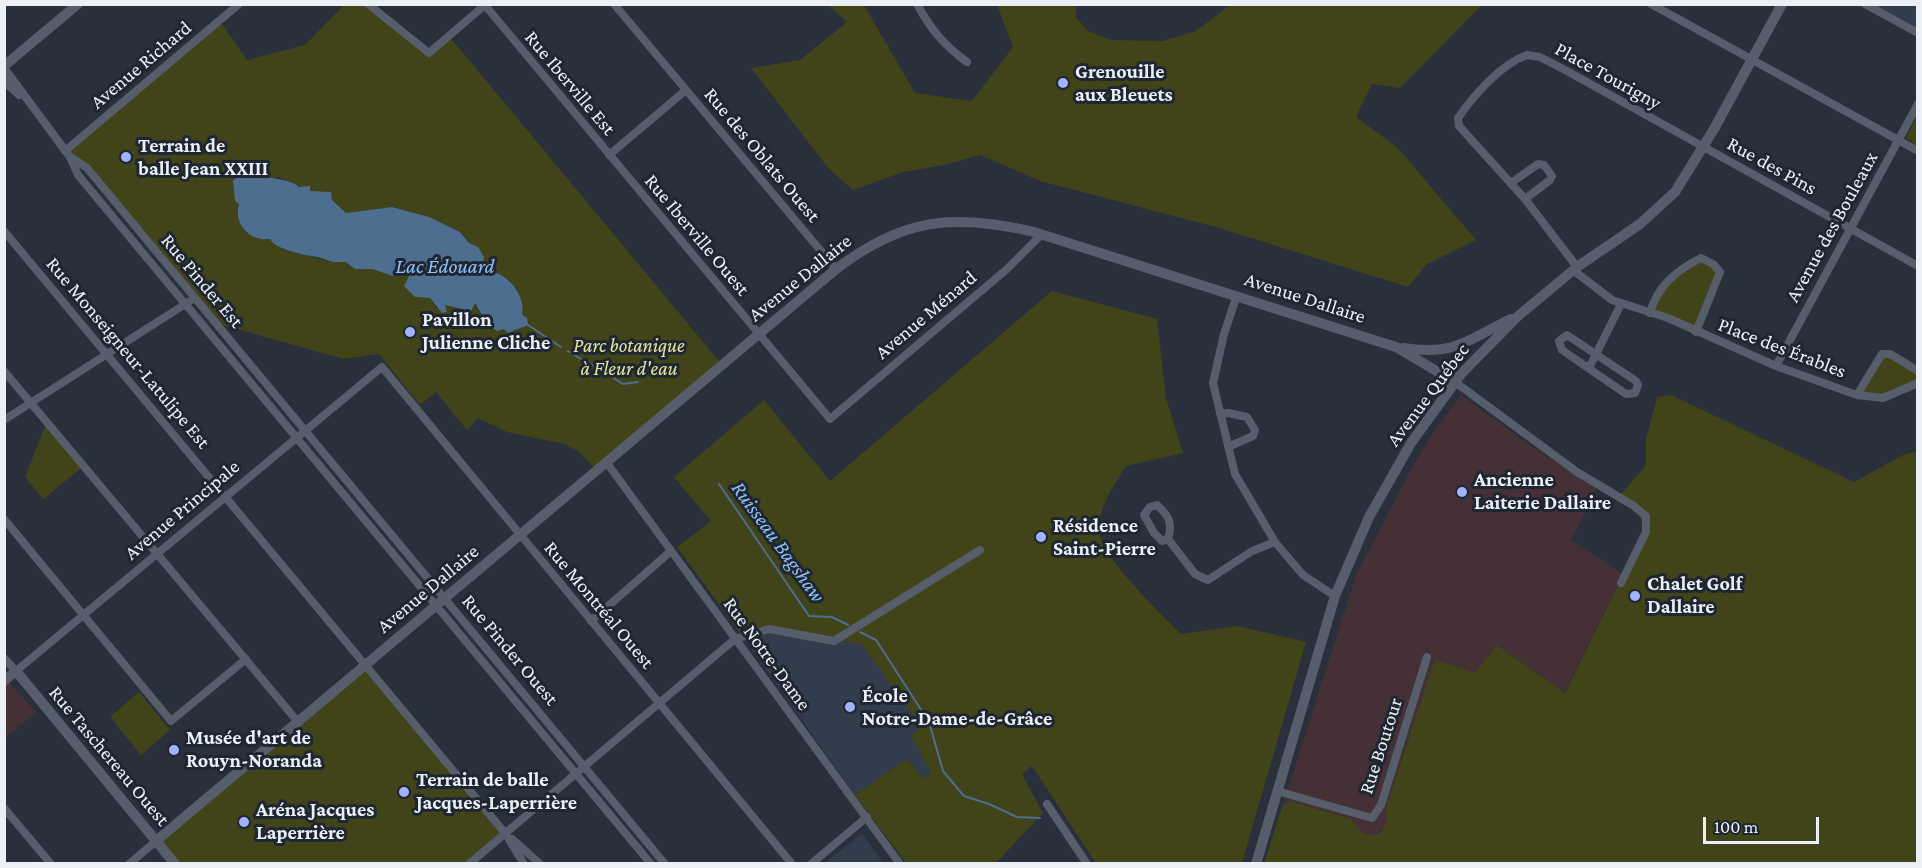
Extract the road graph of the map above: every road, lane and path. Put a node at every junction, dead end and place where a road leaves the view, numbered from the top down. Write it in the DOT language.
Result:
graph roads {
  1 [pos="78,4"];
  2 [pos="239,4"];
  3 [pos="369,4"];
  4 [pos="614,4"];
  5 [pos="917,4"];
  6 [pos="1651,4"];
  7 [pos="1782,4"];
  8 [pos="1865,4"];
  9 [pos="485,5"];
  10 [pos="1917,33"];
  11 [pos="1750,61"];
  12 [pos="967,62"];
  13 [pos="4,67"];
  14 [pos="4,81"];
  15 [pos="686,90"];
  16 [pos="1917,104"];
  17 [pos="33,108"];
  18 [pos="1898,140"];
  19 [pos="1704,147"];
  20 [pos="1917,151"];
  21 [pos="67,154"];
  22 [pos="609,155"];
  23 [pos="1511,183"];
  24 [pos="1525,199"];
  25 [pos="1850,228"];
  26 [pos="4,231"];
  27 [pos="1041,235"];
  28 [pos="1917,266"];
  29 [pos="836,269"];
  30 [pos="1575,269"];
  31 [pos="1237,295"];
  32 [pos="194,298"];
  33 [pos="186,303"];
  34 [pos="1621,304"];
  35 [pos="1650,313"];
  36 [pos="1517,317"];
  37 [pos="1696,332"];
  38 [pos="759,335"];
  39 [pos="1396,347"];
  40 [pos="1597,352"];
  41 [pos="108,354"];
  42 [pos="1776,366"];
  43 [pos="382,367"];
  44 [pos="1589,368"];
  45 [pos="4,371"];
  46 [pos="1917,371"];
  47 [pos="1455,382"];
  48 [pos="1917,382"];
  49 [pos="1857,395"];
  50 [pos="32,403"];
  51 [pos="1220,414"];
  52 [pos="830,419"];
  53 [pos="4,420"];
  54 [pos="306,430"];
  55 [pos="297,438"];
  56 [pos="1228,447"];
  57 [pos="607,463"];
  58 [pos="226,497"];
  59 [pos="4,519"];
  60 [pos="520,535"];
  61 [pos="1168,539"];
  62 [pos="1275,542"];
  63 [pos="980,550"];
  64 [pos="671,551"];
  65 [pos="158,553"];
  66 [pos="1621,583"];
  67 [pos="1335,596"];
  68 [pos="446,598"];
  69 [pos="435,607"];
  70 [pos="84,615"];
  71 [pos="591,621"];
  72 [pos="735,639"];
  73 [pos="1427,657"];
  74 [pos="4,658"];
  75 [pos="246,659"];
  76 [pos="365,666"];
  77 [pos="16,672"];
  78 [pos="4,681"];
  79 [pos="659,703"];
  80 [pos="297,722"];
  81 [pos="584,766"];
  82 [pos="575,773"];
  83 [pos="1277,791"];
  84 [pos="1047,804"];
  85 [pos="4,808"];
  86 [pos="867,817"];
  87 [pos="505,833"];
  88 [pos="156,841"];
  89 [pos="51,864"];
  90 [pos="129,864"];
  91 [pos="175,864"];
  92 [pos="469,864"];
  93 [pos="524,864"];
  94 [pos="540,864"];
  95 [pos="651,864"];
  96 [pos="665,864"];
  97 [pos="792,864"];
  98 [pos="811,864"];
  99 [pos="900,864"];
  100 [pos="1087,864"];
  101 [pos="1256,864"];
  1 -- 13 [label="street"];
  2 -- 21 [label="street, Avenue Richard"];
  3 -- 9 [label="street"];
  4 -- 15 [label="street, Rue des Oblats Ouest"];
  5 -- 12 [label="street"];
  6 -- 11 [label="street"];
  7 -- 11 [label="street, Avenue Québec"];
  8 -- 10 [label="street"];
  9 -- 22 [label="street, Rue Iberville Est"];
  11 -- 18 [label="street"];
  11 -- 19 [label="street, Avenue Québec"];
  13 -- 17 [label="street, Rue Pinder Est"];
  14 -- 17 [label="street, Rue Pinder Est"];
  15 -- 22 [label="street"];
  15 -- 29 [label="street, Rue des Oblats Ouest"];
  16 -- 18 [label="street, Avenue des Bouleaux"];
  17 -- 21 [label="street, Rue Pinder Est"];
  18 -- 20 [label="street"];
  18 -- 25 [label="street, Avenue des Bouleaux"];
  19 -- 23 [label="street, Place Tourigny"];
  19 -- 25 [label="street, Rue des Pins"];
  19 -- 30 [label="street, Avenue Québec"];
  21 -- 32 [label="street, Rue Pinder Est"];
  21 -- 33 [label="street, Rue Pinder Est"];
  22 -- 38 [label="street, Rue Iberville Ouest"];
  23 -- 24 [label="street, Place Tourigny"];
  23 -- 24 [label="street"];
  24 -- 30 [label="street, Place Tourigny"];
  25 -- 28 [label="street, Rue des Pins"];
  25 -- 42 [label="street, Avenue des Bouleaux"];
  26 -- 41 [label="street, Rue Monseigneur-Latulipe Est"];
  27 -- 29 [label="street, Avenue Dallaire"];
  27 -- 31 [label="street, Avenue Dallaire"];
  27 -- 52 [label="street, Avenue Ménard"];
  29 -- 38 [label="street, Avenue Dallaire"];
  30 -- 34 [label="street, Place des Érables"];
  30 -- 36 [label="street, Avenue Québec"];
  31 -- 39 [label="street, Avenue Dallaire"];
  31 -- 51 [label="street"];
  32 -- 33 [label="street"];
  32 -- 54 [label="street, Rue Pinder Est"];
  33 -- 41 [label="street"];
  33 -- 55 [label="street, Rue Pinder Est"];
  34 -- 35 [label="street, Place des Érables"];
  34 -- 40 [label="street"];
  35 -- 37 [label="street, Place des Érables"];
  35 -- 37 [label="street, Place des Érables"];
  36 -- 39 [label="street"];
  36 -- 47 [label="street, Avenue Québec"];
  37 -- 42 [label="street, Place des Érables"];
  38 -- 52 [label="street, Rue Iberville Ouest"];
  38 -- 57 [label="street, Avenue Dallaire"];
  39 -- 47 [label="street, Avenue Dallaire"];
  40 -- 44 [label="street"];
  40 -- 44 [label="street"];
  40 -- 44 [label="street"];
  41 -- 50 [label="street"];
  41 -- 58 [label="street, Rue Monseigneur-Latulipe Est"];
  42 -- 49 [label="street, Place des Érables"];
  43 -- 54 [label="street, Avenue Principale"];
  43 -- 60 [label="street, Rue Montréal Ouest"];
  45 -- 50 [label="street"];
  46 -- 49 [label="street, Place des Érables"];
  47 -- 66 [label="street, Avenue Dallaire"];
  47 -- 67 [label="street, Avenue Québec"];
  48 -- 49 [label="street, Place des Érables"];
  50 -- 53 [label="street"];
  50 -- 65 [label="street"];
  51 -- 56 [label="street"];
  51 -- 56 [label="street"];
  54 -- 55 [label="street, Avenue Principale"];
  54 -- 68 [label="street, Rue Pinder Ouest"];
  55 -- 58 [label="street, Avenue Principale"];
  55 -- 69 [label="street, Rue Pinder Ouest"];
  56 -- 62 [label="street"];
  57 -- 60 [label="street, Avenue Dallaire"];
  57 -- 64 [label="street, Rue Notre-Dame"];
  58 -- 65 [label="street, Avenue Principale"];
  58 -- 76 [label="street, Rue Monseigneur-Latulipe Est"];
  59 -- 70 [label="street"];
  60 -- 68 [label="street, Avenue Dallaire"];
  60 -- 71 [label="street, Rue Montréal Ouest"];
  61 -- 61 [label="street"];
  61 -- 62 [label="street"];
  62 -- 67 [label="street"];
  63 -- 72 [label="street"];
  64 -- 71 [label="street"];
  64 -- 72 [label="street, Rue Notre-Dame"];
  65 -- 70 [label="street, Avenue Principale"];
  65 -- 75 [label="street"];
  67 -- 83 [label="street, Avenue Québec"];
  68 -- 69 [label="street, Avenue Dallaire"];
  68 -- 81 [label="street, Rue Pinder Ouest"];
  69 -- 76 [label="street, Avenue Dallaire"];
  69 -- 82 [label="street, Rue Pinder Ouest"];
  70 -- 75 [label="street"];
  70 -- 77 [label="street, Avenue Principale"];
  71 -- 79 [label="street, Rue Montréal Ouest"];
  72 -- 79 [label="street"];
  72 -- 86 [label="street, Rue Notre-Dame"];
  73 -- 83 [label="street, Rue Boutour"];
  74 -- 77 [label="street"];
  75 -- 80 [label="street"];
  76 -- 80 [label="street, Avenue Dallaire"];
  76 -- 87 [label="street, Rue Monseigneur-Latulipe Est"];
  77 -- 78 [label="street, Avenue Principale"];
  77 -- 88 [label="street, Rue Taschereau Ouest"];
  79 -- 81 [label="street"];
  79 -- 97 [label="street, Rue Montréal Ouest"];
  80 -- 88 [label="street, Avenue Dallaire"];
  81 -- 82 [label="street"];
  81 -- 96 [label="street, Rue Pinder Ouest"];
  82 -- 87 [label="street"];
  82 -- 95 [label="street, Rue Pinder Ouest"];
  83 -- 101 [label="street, Avenue Québec"];
  84 -- 100 [label="street"];
  85 -- 89 [label="street"];
  86 -- 98 [label="street"];
  86 -- 99 [label="street, Rue Notre-Dame"];
  87 -- 92 [label="street"];
  87 -- 93 [label="street"];
  87 -- 94 [label="street"];
  88 -- 90 [label="street, Avenue Dallaire"];
  88 -- 91 [label="street, Rue Taschereau Ouest"];
}
